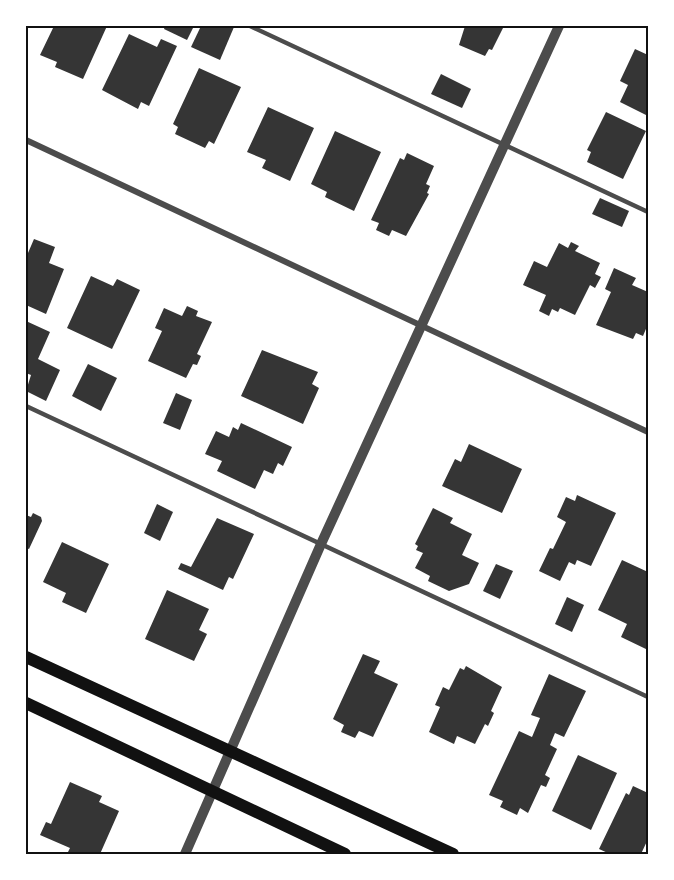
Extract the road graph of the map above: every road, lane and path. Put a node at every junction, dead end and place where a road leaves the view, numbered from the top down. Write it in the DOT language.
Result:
graph roads {
  1 [pos="250,26"];
  2 [pos="559,26"];
  3 [pos="26,140"];
  4 [pos="504,144"];
  5 [pos="648,212"];
  6 [pos="422,327"];
  7 [pos="26,406"];
  8 [pos="648,432"];
  9 [pos="321,544"];
  10 [pos="26,657"];
  11 [pos="648,697"];
  12 [pos="26,703"];
  13 [pos="232,751"];
  14 [pos="214,792"];
  15 [pos="185,855"];
  16 [pos="345,855"];
  17 [pos="453,855"];
  1 -- 4 [label="lane"];
  2 -- 4 [label="street"];
  3 -- 6 [label="street"];
  4 -- 5 [label="lane"];
  4 -- 6 [label="street"];
  6 -- 8 [label="street"];
  6 -- 9 [label="street"];
  7 -- 9 [label="lane"];
  9 -- 11 [label="lane"];
  9 -- 13 [label="street"];
  10 -- 13 [label="main road"];
  12 -- 14 [label="main road"];
  13 -- 14 [label="street"];
  13 -- 17 [label="main road"];
  14 -- 15 [label="street"];
  14 -- 16 [label="main road"];
}
